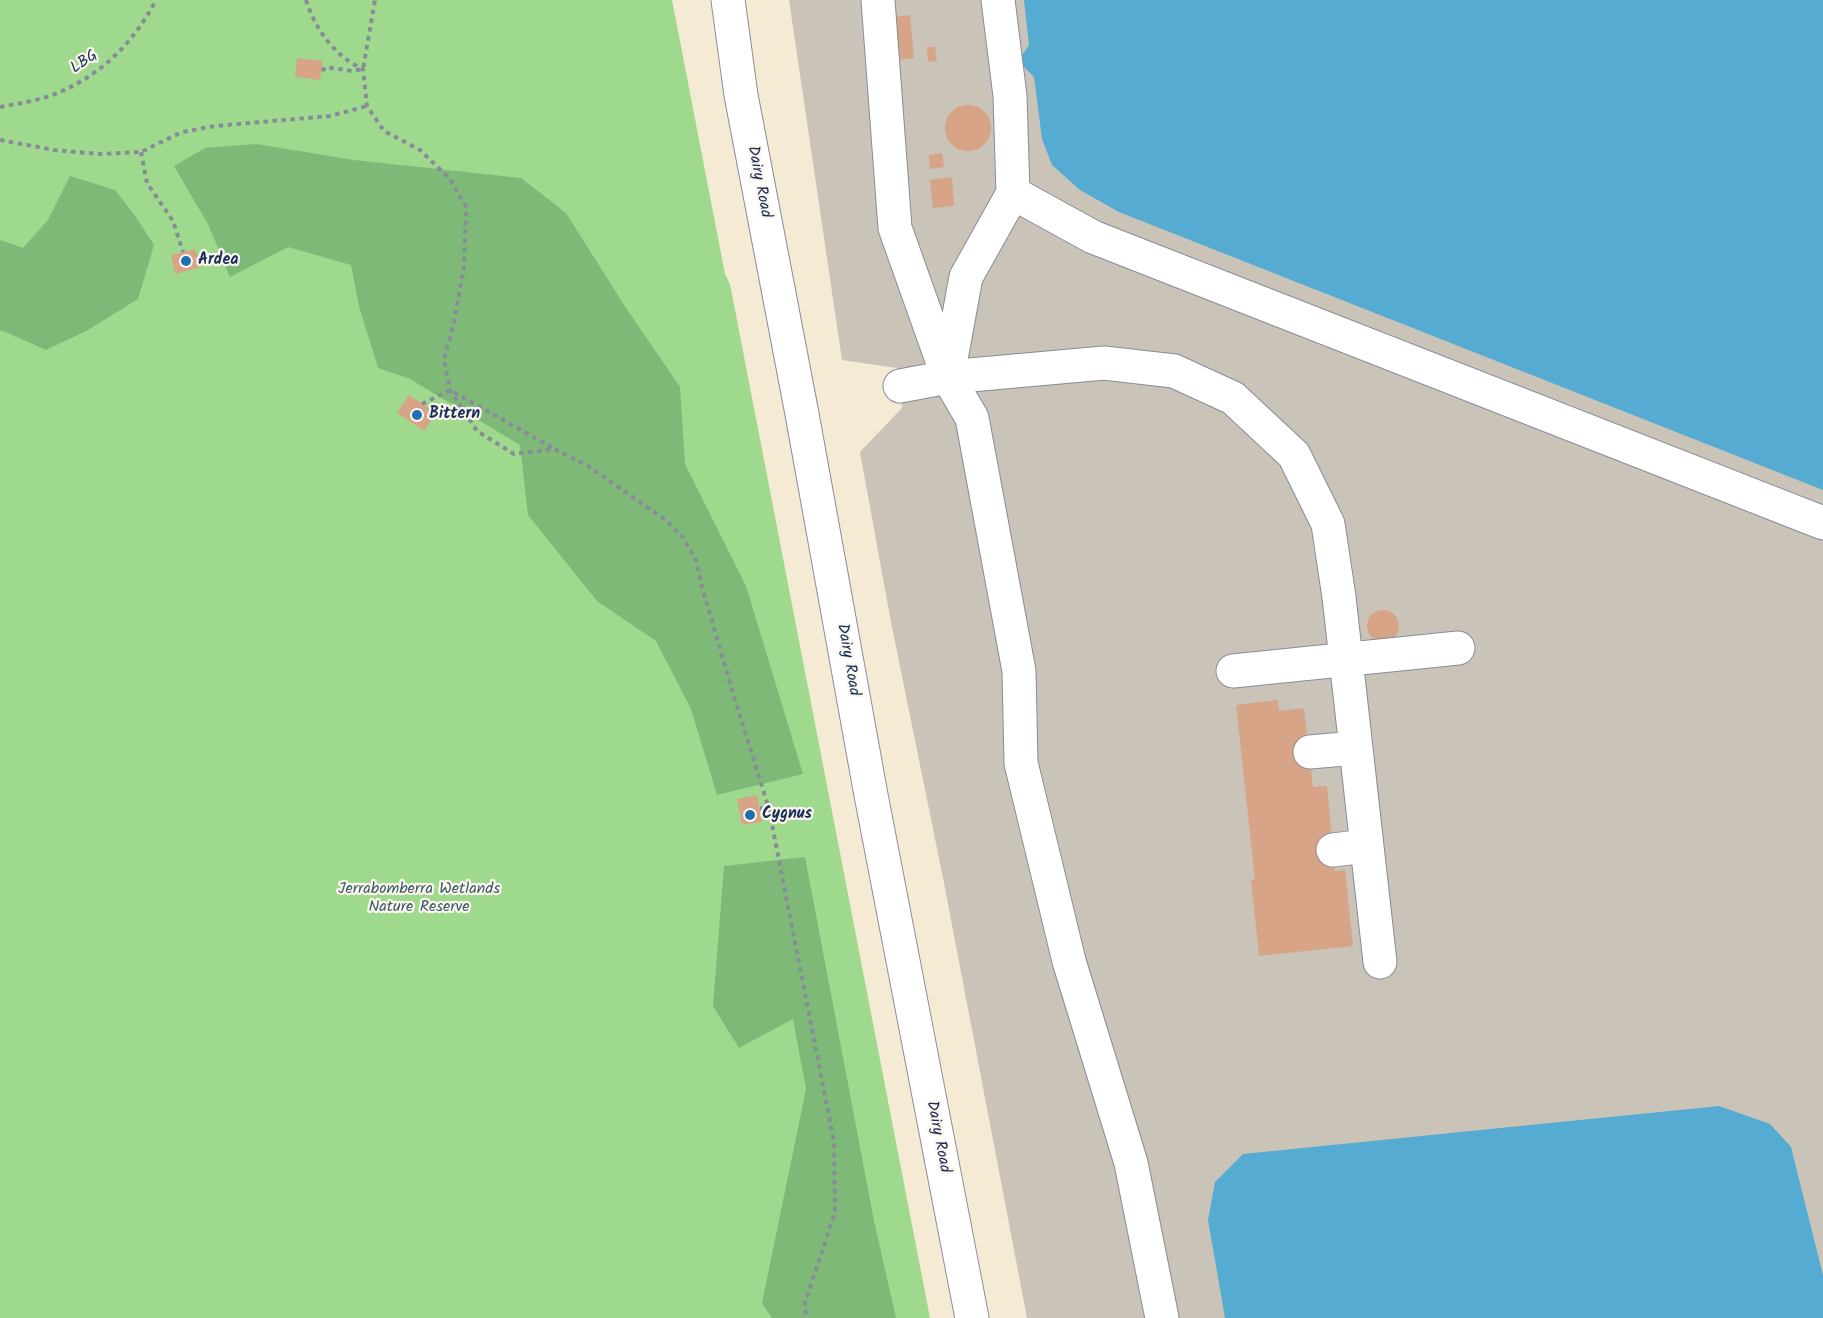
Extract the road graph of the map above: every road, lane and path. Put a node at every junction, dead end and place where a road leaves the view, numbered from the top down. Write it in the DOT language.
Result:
graph roads {
  1 [pos="156,0"];
  2 [pos="306,0"];
  3 [pos="375,0"];
  4 [pos="728,0"];
  5 [pos="878,0"];
  6 [pos="998,0"];
  7 [pos="363,69"];
  8 [pos="322,71"];
  9 [pos="367,106"];
  10 [pos="0,107"];
  11 [pos="0,140"];
  12 [pos="141,153"];
  13 [pos="1013,194"];
  14 [pos="183,252"];
  15 [pos="948,376"];
  16 [pos="900,386"];
  17 [pos="450,390"];
  18 [pos="422,404"];
  19 [pos="554,449"];
  20 [pos="1823,523"];
  21 [pos="1458,648"];
  22 [pos="1346,659"];
  23 [pos="1233,671"];
  24 [pos="1355,748"];
  25 [pos="1310,752"];
  26 [pos="760,808"];
  27 [pos="769,809"];
  28 [pos="1366,846"];
  29 [pos="1333,850"];
  30 [pos="1380,962"];
  31 [pos="806,1318"];
  32 [pos="972,1318"];
  33 [pos="1162,1318"];
  1 -- 10 [label="path, LBG"];
  2 -- 7 [label="path"];
  3 -- 7 [label="path"];
  4 -- 32 [label="street, Dairy Road"];
  5 -- 15 [label="street"];
  6 -- 13 [label="street"];
  7 -- 8 [label="path"];
  7 -- 9 [label="path"];
  9 -- 12 [label="path"];
  9 -- 17 [label="path"];
  11 -- 12 [label="path"];
  12 -- 14 [label="path"];
  13 -- 15 [label="street"];
  13 -- 20 [label="street"];
  15 -- 16 [label="street"];
  15 -- 22 [label="street"];
  15 -- 33 [label="street"];
  17 -- 18 [label="path"];
  17 -- 19 [label="path"];
  17 -- 19 [label="path"];
  19 -- 27 [label="path"];
  21 -- 22 [label="street"];
  22 -- 23 [label="street"];
  22 -- 24 [label="street"];
  24 -- 25 [label="street"];
  24 -- 28 [label="street"];
  26 -- 27 [label="path"];
  27 -- 31 [label="path"];
  28 -- 29 [label="street"];
  28 -- 30 [label="street"];
}
